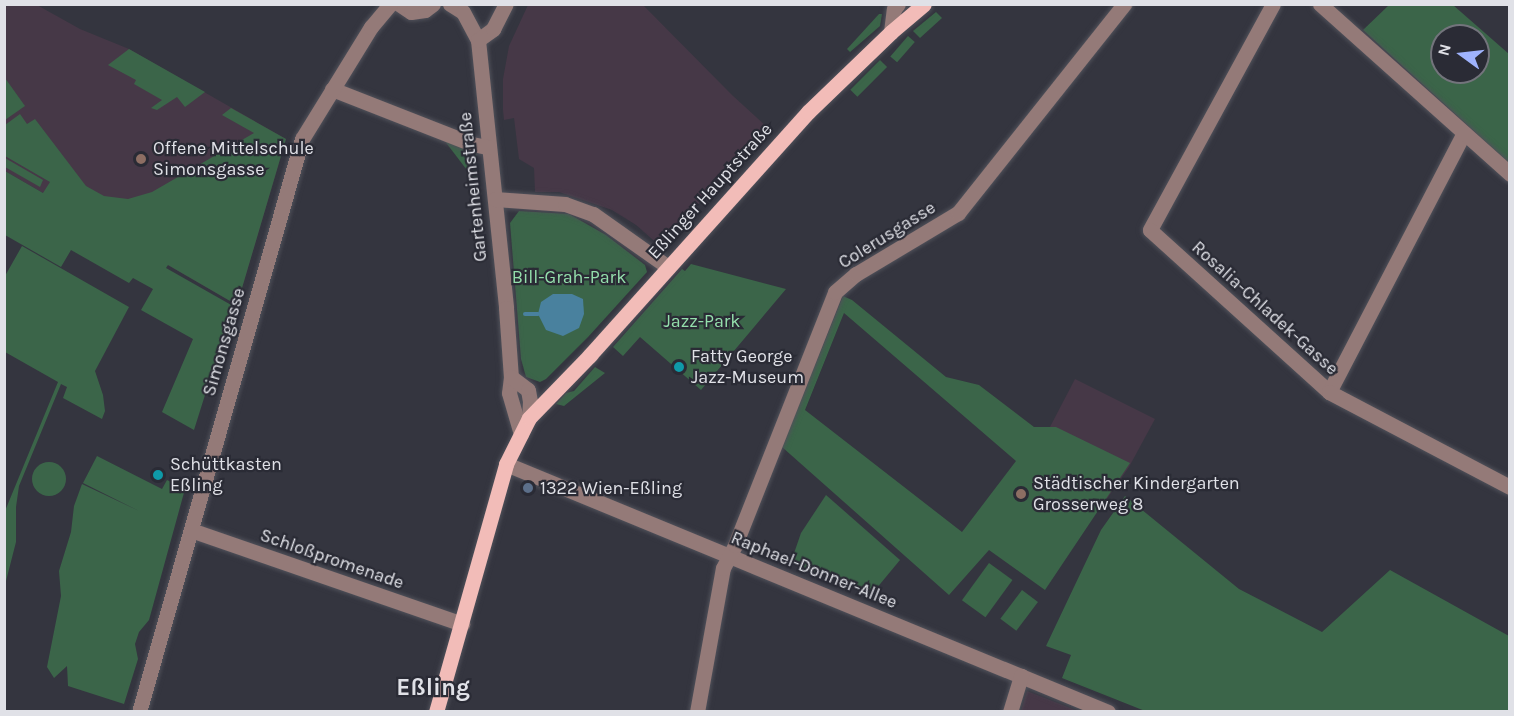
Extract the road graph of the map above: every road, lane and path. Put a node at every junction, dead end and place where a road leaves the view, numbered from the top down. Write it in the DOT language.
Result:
graph roads {
  1 [pos="390,4"];
  2 [pos="399,4"];
  3 [pos="433,4"];
  4 [pos="450,4"];
  5 [pos="506,4"];
  6 [pos="898,4"];
  7 [pos="924,4"];
  8 [pos="1124,4"];
  9 [pos="1273,4"];
  10 [pos="1320,4"];
  11 [pos="891,32"];
  12 [pos="478,40"];
  13 [pos="332,89"];
  14 [pos="1464,133"];
  15 [pos="488,147"];
  16 [pos="1509,174"];
  17 [pos="495,200"];
  18 [pos="668,267"];
  19 [pos="511,377"];
  20 [pos="558,388"];
  21 [pos="528,390"];
  22 [pos="1329,392"];
  23 [pos="529,418"];
  24 [pos="520,435"];
  25 [pos="506,464"];
  26 [pos="1509,487"];
  27 [pos="190,531"];
  28 [pos="727,556"];
  29 [pos="462,624"];
  30 [pos="1022,676"];
  31 [pos="139,711"];
  32 [pos="436,711"];
  33 [pos="697,711"];
  34 [pos="1010,711"];
  35 [pos="1108,711"];
  1 -- 13 [label="street, Simonsgasse"];
  2 -- 3 [label="street"];
  4 -- 12 [label="street, Gartenheimstraße"];
  5 -- 12 [label="street"];
  6 -- 11 [label="street"];
  7 -- 11 [label="main road, Eßlinger Hauptstraße"];
  8 -- 28 [label="street, Colerusgasse"];
  9 -- 22 [label="street, Rosalia-Chladek-Gasse"];
  10 -- 14 [label="street"];
  11 -- 18 [label="main road, Eßlinger Hauptstraße"];
  12 -- 15 [label="street, Gartenheimstraße"];
  13 -- 15 [label="street"];
  13 -- 27 [label="street, Simonsgasse"];
  14 -- 16 [label="street"];
  14 -- 22 [label="street, Rosalia-Chladek-Gasse"];
  15 -- 17 [label="street, Gartenheimstraße"];
  17 -- 18 [label="street"];
  17 -- 19 [label="street, Gartenheimstraße"];
  18 -- 20 [label="main road, Eßlinger Hauptstraße"];
  19 -- 21 [label="street"];
  19 -- 24 [label="street, Gartenheimstraße"];
  20 -- 21 [label="street"];
  20 -- 23 [label="main road, Eßlinger Hauptstraße"];
  21 -- 23 [label="street"];
  22 -- 26 [label="street"];
  23 -- 24 [label="main road, Eßlinger Hauptstraße"];
  24 -- 25 [label="main road, Eßlinger Hauptstraße"];
  25 -- 28 [label="street, Raphael-Donner-Allee"];
  25 -- 29 [label="main road, Eßlinger Hauptstraße"];
  27 -- 29 [label="street, Schloßpromenade"];
  27 -- 31 [label="street, Simonsgasse"];
  28 -- 30 [label="street, Raphael-Donner-Allee"];
  28 -- 33 [label="street, Colerusgasse"];
  29 -- 32 [label="main road, Eßlinger Hauptstraße"];
  30 -- 34 [label="street"];
  30 -- 35 [label="street, Raphael-Donner-Allee"];
}
